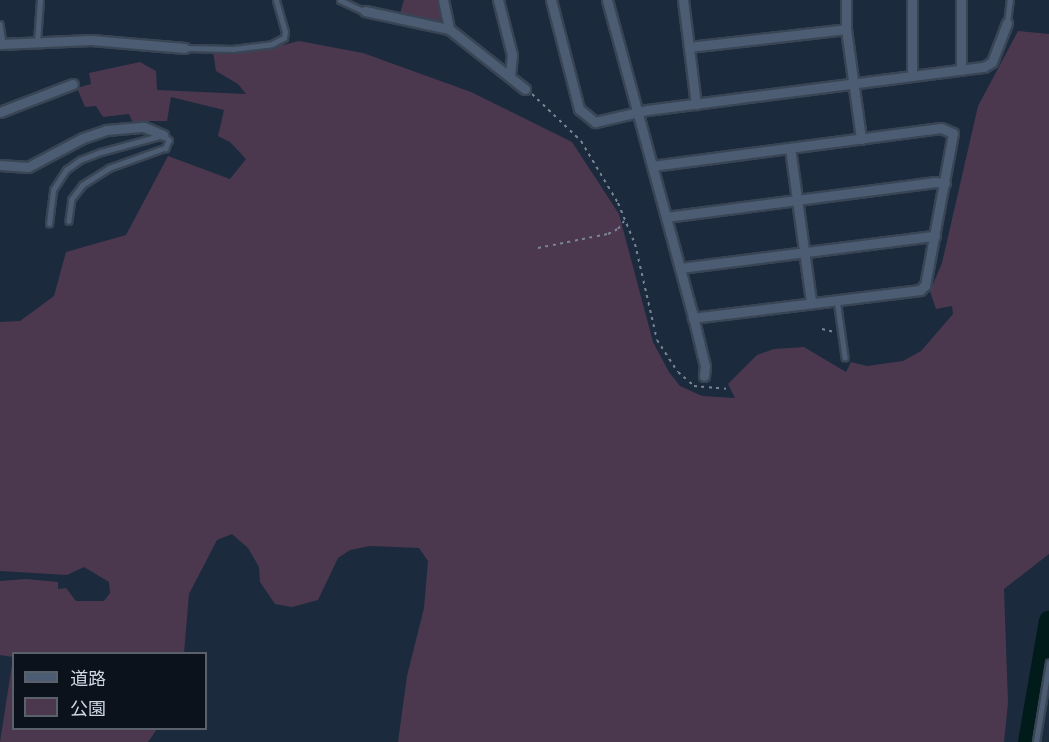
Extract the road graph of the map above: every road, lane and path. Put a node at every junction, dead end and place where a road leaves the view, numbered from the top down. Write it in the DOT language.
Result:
graph roads {
  1 [pos="40,0"];
  2 [pos="276,0"];
  3 [pos="339,0"];
  4 [pos="443,0"];
  5 [pos="498,0"];
  6 [pos="551,0"];
  7 [pos="607,0"];
  8 [pos="682,0"];
  9 [pos="846,0"];
  10 [pos="912,0"];
  11 [pos="961,0"];
  12 [pos="1010,0"];
  13 [pos="365,11"];
  14 [pos="1007,23"];
  15 [pos="0,24"];
  16 [pos="846,28"];
  17 [pos="449,29"];
  18 [pos="1,44"];
  19 [pos="37,44"];
  20 [pos="689,47"];
  21 [pos="185,48"];
  22 [pos="961,70"];
  23 [pos="510,75"];
  24 [pos="912,76"];
  25 [pos="73,84"];
  26 [pos="852,84"];
  27 [pos="525,88"];
  28 [pos="696,104"];
  29 [pos="0,112"];
  30 [pos="637,112"];
  31 [pos="163,135"];
  32 [pos="861,139"];
  33 [pos="790,148"];
  34 [pos="0,165"];
  35 [pos="652,166"];
  36 [pos="945,183"];
  37 [pos="798,200"];
  38 [pos="666,217"];
  39 [pos="69,221"];
  40 [pos="624,221"];
  41 [pos="49,224"];
  42 [pos="934,236"];
  43 [pos="538,248"];
  44 [pos="805,252"];
  45 [pos="680,268"];
  46 [pos="837,299"];
  47 [pos="811,302"];
  48 [pos="693,318"];
  49 [pos="822,329"];
  50 [pos="841,332"];
  51 [pos="845,357"];
  52 [pos="704,376"];
  53 [pos="726,389"];
  54 [pos="1049,663"];
  55 [pos="1036,742"];
  1 -- 19 [label="lane"];
  2 -- 21 [label="lane"];
  3 -- 13 [label="lane"];
  4 -- 17 [label="street"];
  5 -- 23 [label="street"];
  6 -- 30 [label="street"];
  7 -- 30 [label="street"];
  8 -- 20 [label="street"];
  9 -- 16 [label="street"];
  10 -- 24 [label="street"];
  11 -- 22 [label="street"];
  12 -- 14 [label="lane"];
  13 -- 17 [label="street"];
  14 -- 22 [label="street"];
  15 -- 18 [label="lane"];
  16 -- 20 [label="street"];
  16 -- 26 [label="street"];
  17 -- 23 [label="street"];
  18 -- 19 [label="street"];
  19 -- 21 [label="street"];
  20 -- 28 [label="street"];
  22 -- 24 [label="street"];
  23 -- 27 [label="street"];
  24 -- 26 [label="street"];
  25 -- 29 [label="street"];
  26 -- 28 [label="street"];
  26 -- 32 [label="street"];
  27 -- 40 [label="path"];
  28 -- 30 [label="street"];
  30 -- 35 [label="street"];
  31 -- 34 [label="street"];
  31 -- 39 [label="lane"];
  31 -- 41 [label="lane"];
  32 -- 33 [label="street"];
  32 -- 36 [label="street"];
  33 -- 35 [label="street"];
  33 -- 37 [label="street"];
  35 -- 38 [label="street"];
  36 -- 37 [label="street"];
  36 -- 42 [label="street"];
  37 -- 38 [label="street"];
  37 -- 44 [label="street"];
  38 -- 45 [label="street"];
  40 -- 43 [label="path"];
  40 -- 53 [label="path"];
  42 -- 44 [label="street"];
  42 -- 46 [label="street"];
  44 -- 45 [label="street"];
  44 -- 47 [label="street"];
  45 -- 48 [label="street"];
  46 -- 47 [label="street"];
  46 -- 50 [label="lane"];
  47 -- 48 [label="street"];
  48 -- 52 [label="street"];
  49 -- 50 [label="path"];
  50 -- 51 [label="lane"];
  54 -- 55 [label="lane"];
}
